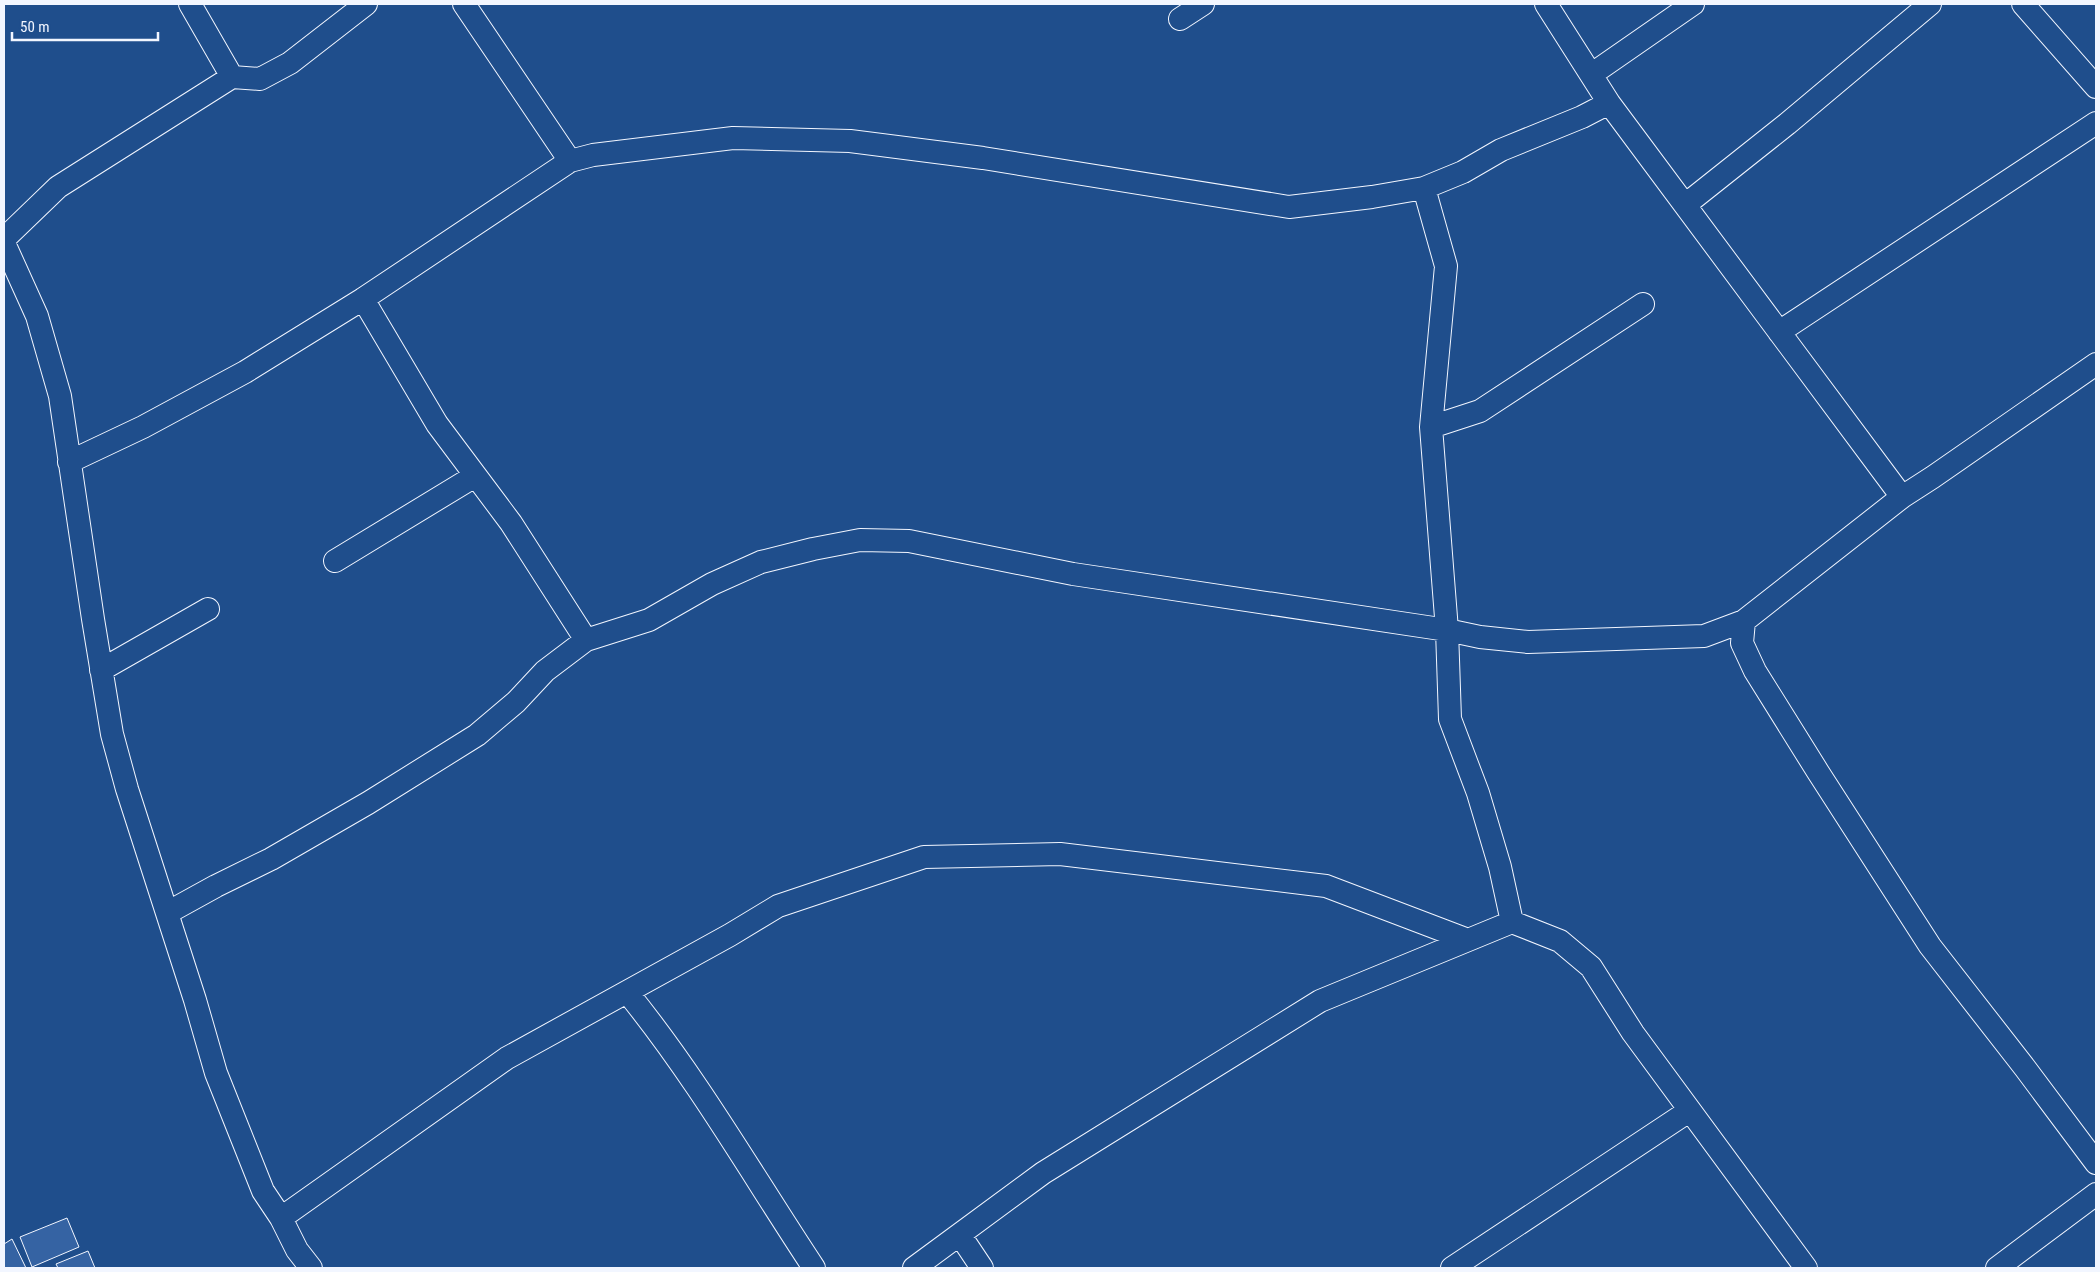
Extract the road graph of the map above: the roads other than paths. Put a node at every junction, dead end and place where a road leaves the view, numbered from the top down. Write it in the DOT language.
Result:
graph roads {
  1 [pos="190,4"];
  2 [pos="366,4"];
  3 [pos="464,4"];
  4 [pos="1203,4"];
  5 [pos="1546,4"];
  6 [pos="1930,4"];
  7 [pos="2024,4"];
  8 [pos="1685,6"];
  9 [pos="1180,19"];
  10 [pos="1592,74"];
  11 [pos="232,77"];
  12 [pos="2096,87"];
  13 [pos="1609,103"];
  14 [pos="2096,123"];
  15 [pos="570,161"];
  16 [pos="1424,188"];
  17 [pos="1685,205"];
  18 [pos="4,239"];
  19 [pos="4,244"];
  20 [pos="363,299"];
  21 [pos="1643,304"];
  22 [pos="1780,332"];
  23 [pos="2096,364"];
  24 [pos="1431,427"];
  25 [pos="69,462"];
  26 [pos="476,476"];
  27 [pos="1902,497"];
  28 [pos="336,561"];
  29 [pos="208,609"];
  30 [pos="1744,621"];
  31 [pos="1447,630"];
  32 [pos="586,640"];
  33 [pos="102,670"];
  34 [pos="167,913"];
  35 [pos="1512,922"];
  36 [pos="1468,940"];
  37 [pos="627,992"];
  38 [pos="1690,1111"];
  39 [pos="2096,1163"];
  40 [pos="2096,1194"];
  41 [pos="281,1218"];
  42 [pos="960,1235"];
  43 [pos="311,1268"];
  44 [pos="814,1268"];
  45 [pos="914,1268"];
  46 [pos="982,1268"];
  47 [pos="1452,1268"];
  48 [pos="1806,1268"];
  49 [pos="1997,1268"];
  1 -- 11 [label="street"];
  2 -- 11 [label="street"];
  3 -- 15 [label="street"];
  4 -- 9 [label="street"];
  5 -- 10 [label="street"];
  6 -- 17 [label="street"];
  7 -- 12 [label="street"];
  8 -- 10 [label="street"];
  10 -- 13 [label="street"];
  11 -- 18 [label="street"];
  13 -- 16 [label="street"];
  13 -- 17 [label="street"];
  14 -- 22 [label="street"];
  15 -- 16 [label="street"];
  15 -- 20 [label="street"];
  16 -- 24 [label="street"];
  17 -- 22 [label="street"];
  19 -- 25 [label="street"];
  20 -- 25 [label="street"];
  20 -- 26 [label="street"];
  21 -- 24 [label="street"];
  22 -- 27 [label="street"];
  23 -- 27 [label="street"];
  24 -- 31 [label="street"];
  25 -- 33 [label="street"];
  26 -- 28 [label="street"];
  26 -- 32 [label="street"];
  27 -- 30 [label="street"];
  29 -- 33 [label="street"];
  30 -- 31 [label="street"];
  30 -- 39 [label="street"];
  31 -- 32 [label="street"];
  31 -- 35 [label="street"];
  32 -- 34 [label="street"];
  33 -- 34 [label="street"];
  34 -- 41 [label="street"];
  35 -- 36 [label="street"];
  35 -- 38 [label="street"];
  36 -- 37 [label="street"];
  36 -- 42 [label="street"];
  37 -- 41 [label="street"];
  37 -- 44 [label="street"];
  38 -- 47 [label="street"];
  38 -- 48 [label="street"];
  40 -- 49 [label="street"];
  41 -- 43 [label="street"];
  42 -- 45 [label="street"];
  42 -- 46 [label="street"];
}
